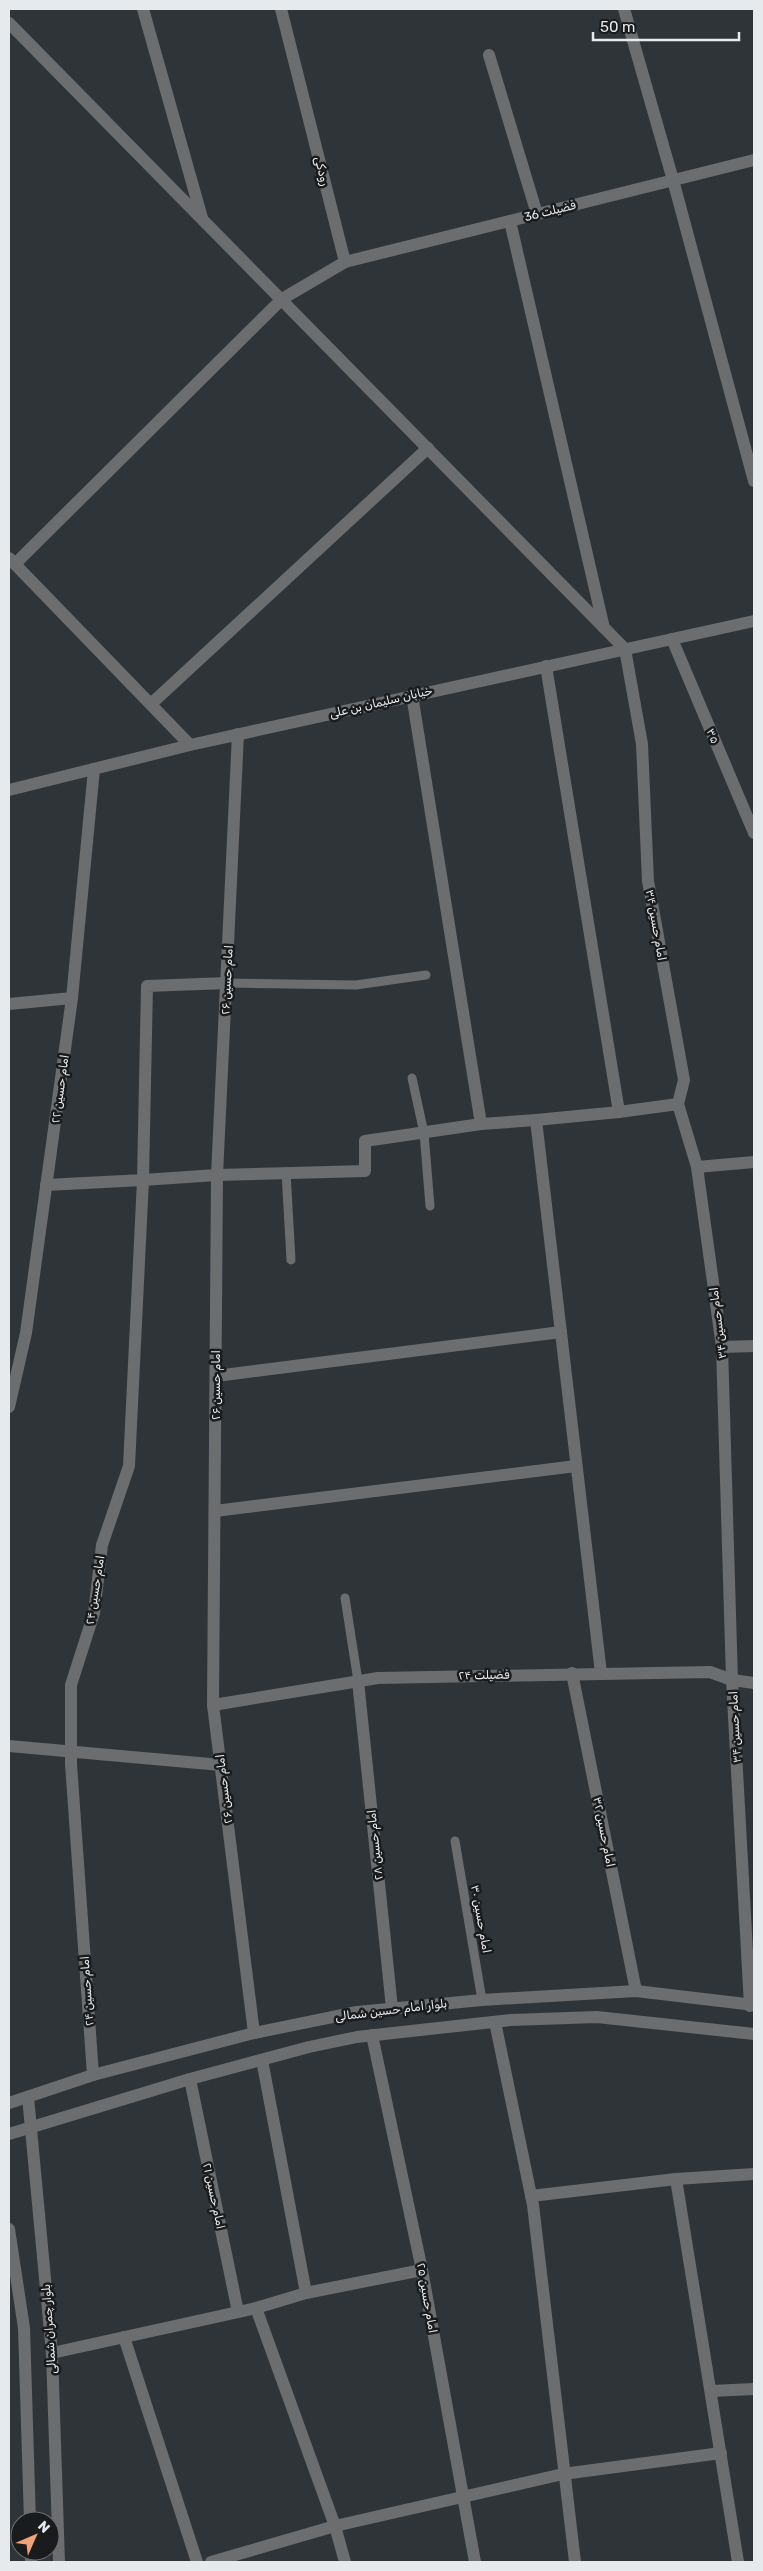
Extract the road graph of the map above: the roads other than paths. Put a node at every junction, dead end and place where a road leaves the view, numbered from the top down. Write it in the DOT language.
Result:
graph roads {
  1 [pos="144,9"];
  2 [pos="281,9"];
  3 [pos="624,9"];
  4 [pos="9,23"];
  5 [pos="489,55"];
  6 [pos="754,160"];
  7 [pos="674,180"];
  8 [pos="537,214"];
  9 [pos="202,219"];
  10 [pos="510,221"];
  11 [pos="345,262"];
  12 [pos="282,299"];
  13 [pos="428,448"];
  14 [pos="754,481"];
  15 [pos="12,561"];
  16 [pos="754,621"];
  17 [pos="604,629"];
  18 [pos="672,639"];
  19 [pos="625,649"];
  20 [pos="546,666"];
  21 [pos="412,695"];
  22 [pos="151,704"];
  23 [pos="238,734"];
  24 [pos="190,745"];
  25 [pos="94,769"];
  26 [pos="9,790"];
  27 [pos="754,833"];
  28 [pos="426,975"];
  29 [pos="227,983"];
  30 [pos="72,998"];
  31 [pos="9,1004"];
  32 [pos="412,1078"];
  33 [pos="678,1104"];
  34 [pos="619,1112"];
  35 [pos="536,1120"];
  36 [pos="481,1124"];
  37 [pos="424,1132"];
  38 [pos="754,1162"];
  39 [pos="697,1167"];
  40 [pos="286,1172"];
  41 [pos="217,1175"];
  42 [pos="143,1180"];
  43 [pos="46,1185"];
  44 [pos="430,1206"];
  45 [pos="291,1260"];
  46 [pos="561,1332"];
  47 [pos="754,1346"];
  48 [pos="722,1347"];
  49 [pos="216,1376"];
  50 [pos="9,1407"];
  51 [pos="576,1466"];
  52 [pos="215,1511"];
  53 [pos="345,1598"];
  54 [pos="572,1673"];
  55 [pos="601,1673"];
  56 [pos="732,1680"];
  57 [pos="358,1681"];
  58 [pos="754,1683"];
  59 [pos="214,1706"];
  60 [pos="9,1746"];
  61 [pos="71,1752"];
  62 [pos="221,1765"];
  63 [pos="455,1841"];
  64 [pos="636,1991"];
  65 [pos="482,2000"];
  66 [pos="752,2006"];
  67 [pos="392,2008"];
  68 [pos="495,2022"];
  69 [pos="254,2033"];
  70 [pos="754,2034"];
  71 [pos="372,2035"];
  72 [pos="262,2060"];
  73 [pos="93,2075"];
  74 [pos="190,2079"];
  75 [pos="28,2097"];
  76 [pos="9,2103"];
  77 [pos="32,2128"];
  78 [pos="9,2134"];
  79 [pos="754,2174"];
  80 [pos="676,2179"];
  81 [pos="531,2196"];
  82 [pos="9,2230"];
  83 [pos="422,2270"];
  84 [pos="306,2293"];
  85 [pos="256,2308"];
  86 [pos="238,2312"];
  87 [pos="124,2338"];
  88 [pos="52,2353"];
  89 [pos="754,2389"];
  90 [pos="711,2391"];
  91 [pos="721,2453"];
  92 [pos="564,2474"];
  93 [pos="463,2497"];
  94 [pos="30,2511"];
  95 [pos="335,2526"];
  96 [pos="59,2562"];
  97 [pos="197,2562"];
  98 [pos="211,2562"];
  99 [pos="345,2562"];
  100 [pos="475,2562"];
  101 [pos="576,2562"];
  102 [pos="738,2562"];
  1 -- 9 [label="street"];
  2 -- 11 [label="street, رودکی"];
  3 -- 7 [label="street"];
  4 -- 9 [label="street"];
  5 -- 8 [label="street"];
  6 -- 7 [label="street, فضیلت 36"];
  7 -- 8 [label="street, فضیلت 36"];
  7 -- 14 [label="street"];
  8 -- 10 [label="street, فضیلت 36"];
  9 -- 12 [label="street"];
  10 -- 11 [label="street, فضیلت 36"];
  10 -- 17 [label="street"];
  11 -- 12 [label="street"];
  12 -- 13 [label="street"];
  12 -- 15 [label="street"];
  13 -- 17 [label="street"];
  13 -- 22 [label="street"];
  15 -- 22 [label="street"];
  16 -- 18 [label="street, خیابان سلیمان بن علی"];
  17 -- 19 [label="street"];
  18 -- 19 [label="street, خیابان سلیمان بن علی"];
  18 -- 27 [label="street, ۳۵"];
  19 -- 20 [label="street, خیابان سلیمان بن علی"];
  19 -- 33 [label="street, امام حسین ۳۴"];
  20 -- 21 [label="street, خیابان سلیمان بن علی"];
  20 -- 34 [label="street"];
  21 -- 23 [label="street, خیابان سلیمان بن علی"];
  21 -- 36 [label="street"];
  22 -- 24 [label="street"];
  23 -- 24 [label="street, خیابان سلیمان بن علی"];
  23 -- 29 [label="street, امام حسین ۲۶"];
  24 -- 25 [label="street, خیابان سلیمان بن علی"];
  25 -- 26 [label="street, خیابان سلیمان بن علی"];
  25 -- 30 [label="street, امام حسین ۲۲"];
  28 -- 29 [label="lane"];
  29 -- 41 [label="street, امام حسین ۲۶"];
  29 -- 42 [label="street, امام حسین ۲۴"];
  30 -- 31 [label="street"];
  30 -- 43 [label="street, امام حسین ۲۲"];
  32 -- 37 [label="lane"];
  33 -- 34 [label="street"];
  33 -- 39 [label="street, امام حسین ۳۴"];
  34 -- 35 [label="street"];
  35 -- 36 [label="street"];
  35 -- 46 [label="street"];
  36 -- 37 [label="street"];
  37 -- 40 [label="street"];
  37 -- 44 [label="lane"];
  38 -- 39 [label="street"];
  39 -- 48 [label="street, امام حسین ۳۴"];
  40 -- 41 [label="street"];
  40 -- 45 [label="lane"];
  41 -- 42 [label="street"];
  41 -- 49 [label="street, امام حسین ۲۶"];
  42 -- 43 [label="street"];
  42 -- 61 [label="street, امام حسین ۲۴"];
  43 -- 50 [label="street, امام حسین ۲۲"];
  46 -- 49 [label="street"];
  46 -- 51 [label="street"];
  47 -- 48 [label="street"];
  48 -- 56 [label="street, امام حسین ۳۴"];
  49 -- 52 [label="street, امام حسین ۲۶"];
  51 -- 52 [label="street"];
  51 -- 55 [label="street"];
  52 -- 59 [label="street, امام حسین ۲۶"];
  53 -- 57 [label="lane"];
  54 -- 55 [label="street, فضیلت ۲۴"];
  54 -- 57 [label="street, فضیلت ۲۴"];
  54 -- 64 [label="street, امام حسین ۳۲"];
  55 -- 56 [label="street, فضیلت ۲۴"];
  56 -- 58 [label="street, فضیلت ۲۴"];
  56 -- 66 [label="street, امام حسین ۳۴"];
  57 -- 59 [label="street, فضیلت ۲۴"];
  57 -- 67 [label="street, امام حسین ۲۸"];
  59 -- 62 [label="street, امام حسین ۲۶"];
  60 -- 61 [label="street"];
  61 -- 62 [label="street"];
  61 -- 73 [label="street, امام حسین ۲۴"];
  62 -- 69 [label="street, امام حسین ۲۶"];
  63 -- 65 [label="lane, امام حسین ۳۰"];
  64 -- 65 [label="street, بلوار امام حسین شمالی"];
  64 -- 66 [label="street, بلوار امام حسین شمالی"];
  65 -- 67 [label="street, بلوار امام حسین شمالی"];
  67 -- 69 [label="street, بلوار امام حسین شمالی"];
  68 -- 70 [label="street, بلوار امام حسین شمالی"];
  68 -- 71 [label="street, بلوار امام حسین شمالی"];
  68 -- 81 [label="street"];
  69 -- 73 [label="street, بلوار امام حسین شمالی"];
  71 -- 72 [label="street, بلوار امام حسین شمالی"];
  71 -- 83 [label="street, امام حسین ۲۵"];
  72 -- 74 [label="street, بلوار امام حسین شمالی"];
  72 -- 84 [label="street"];
  73 -- 75 [label="street, بلوار امام حسین شمالی"];
  74 -- 77 [label="street, بلوار امام حسین شمالی"];
  74 -- 86 [label="street, امام حسین ۲۱"];
  75 -- 76 [label="street, بلوار امام حسین شمالی"];
  75 -- 77 [label="street, بلوار چمران شمالی"];
  77 -- 78 [label="street, بلوار امام حسین شمالی"];
  77 -- 88 [label="street, بلوار چمران شمالی"];
  79 -- 80 [label="street"];
  80 -- 81 [label="street"];
  80 -- 90 [label="street"];
  81 -- 92 [label="street"];
  82 -- 94 [label="street, بلوار چمران شمالی"];
  83 -- 84 [label="street"];
  83 -- 93 [label="street, امام حسین ۲۵"];
  84 -- 85 [label="street"];
  85 -- 86 [label="street"];
  85 -- 95 [label="street"];
  86 -- 87 [label="street"];
  87 -- 88 [label="street"];
  87 -- 97 [label="street"];
  88 -- 96 [label="street, بلوار چمران شمالی"];
  89 -- 90 [label="street"];
  90 -- 91 [label="street"];
  91 -- 92 [label="street"];
  91 -- 102 [label="street"];
  92 -- 93 [label="street"];
  92 -- 101 [label="street"];
  93 -- 95 [label="street"];
  93 -- 100 [label="street, امام حسین ۲۵"];
  95 -- 98 [label="street"];
  95 -- 99 [label="street"];
}
